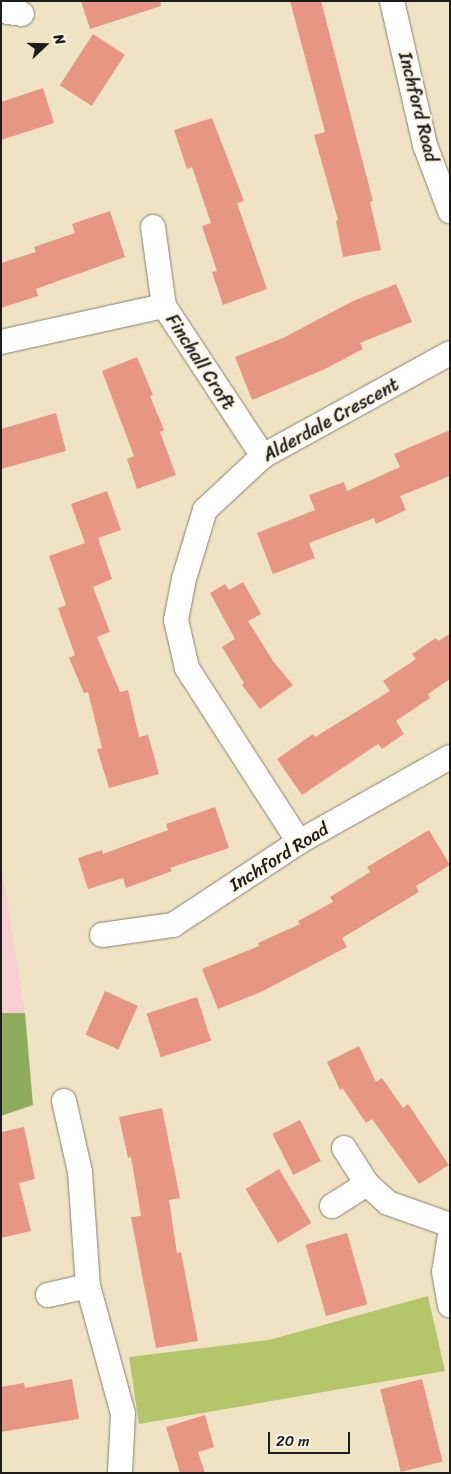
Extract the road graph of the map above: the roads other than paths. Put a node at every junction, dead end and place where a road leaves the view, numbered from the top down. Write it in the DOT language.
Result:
graph roads {
  1 [pos="392,1"];
  2 [pos="450,211"];
  3 [pos="153,226"];
  4 [pos="164,306"];
  5 [pos="1,342"];
  6 [pos="450,354"];
  7 [pos="262,456"];
  8 [pos="450,757"];
  9 [pos="299,842"];
  10 [pos="102,935"];
  11 [pos="64,1102"];
  12 [pos="344,1148"];
  13 [pos="367,1184"];
  14 [pos="332,1206"];
  15 [pos="450,1225"];
  16 [pos="450,1235"];
  17 [pos="88,1286"];
  18 [pos="48,1294"];
  19 [pos="450,1305"];
  20 [pos="120,1473"];
  1 -- 2 [label="street, Inchford Road"];
  3 -- 4 [label="street"];
  4 -- 5 [label="street, Finchall Croft"];
  4 -- 7 [label="street, Finchall Croft"];
  6 -- 7 [label="street, Alderdale Crescent"];
  7 -- 9 [label="street, Alderdale Crescent"];
  8 -- 9 [label="street, Inchford Road"];
  9 -- 10 [label="street, Inchford Road"];
  11 -- 17 [label="street"];
  12 -- 13 [label="street"];
  13 -- 14 [label="street"];
  13 -- 15 [label="street"];
  16 -- 19 [label="street"];
  17 -- 18 [label="street"];
  17 -- 20 [label="street"];
}
